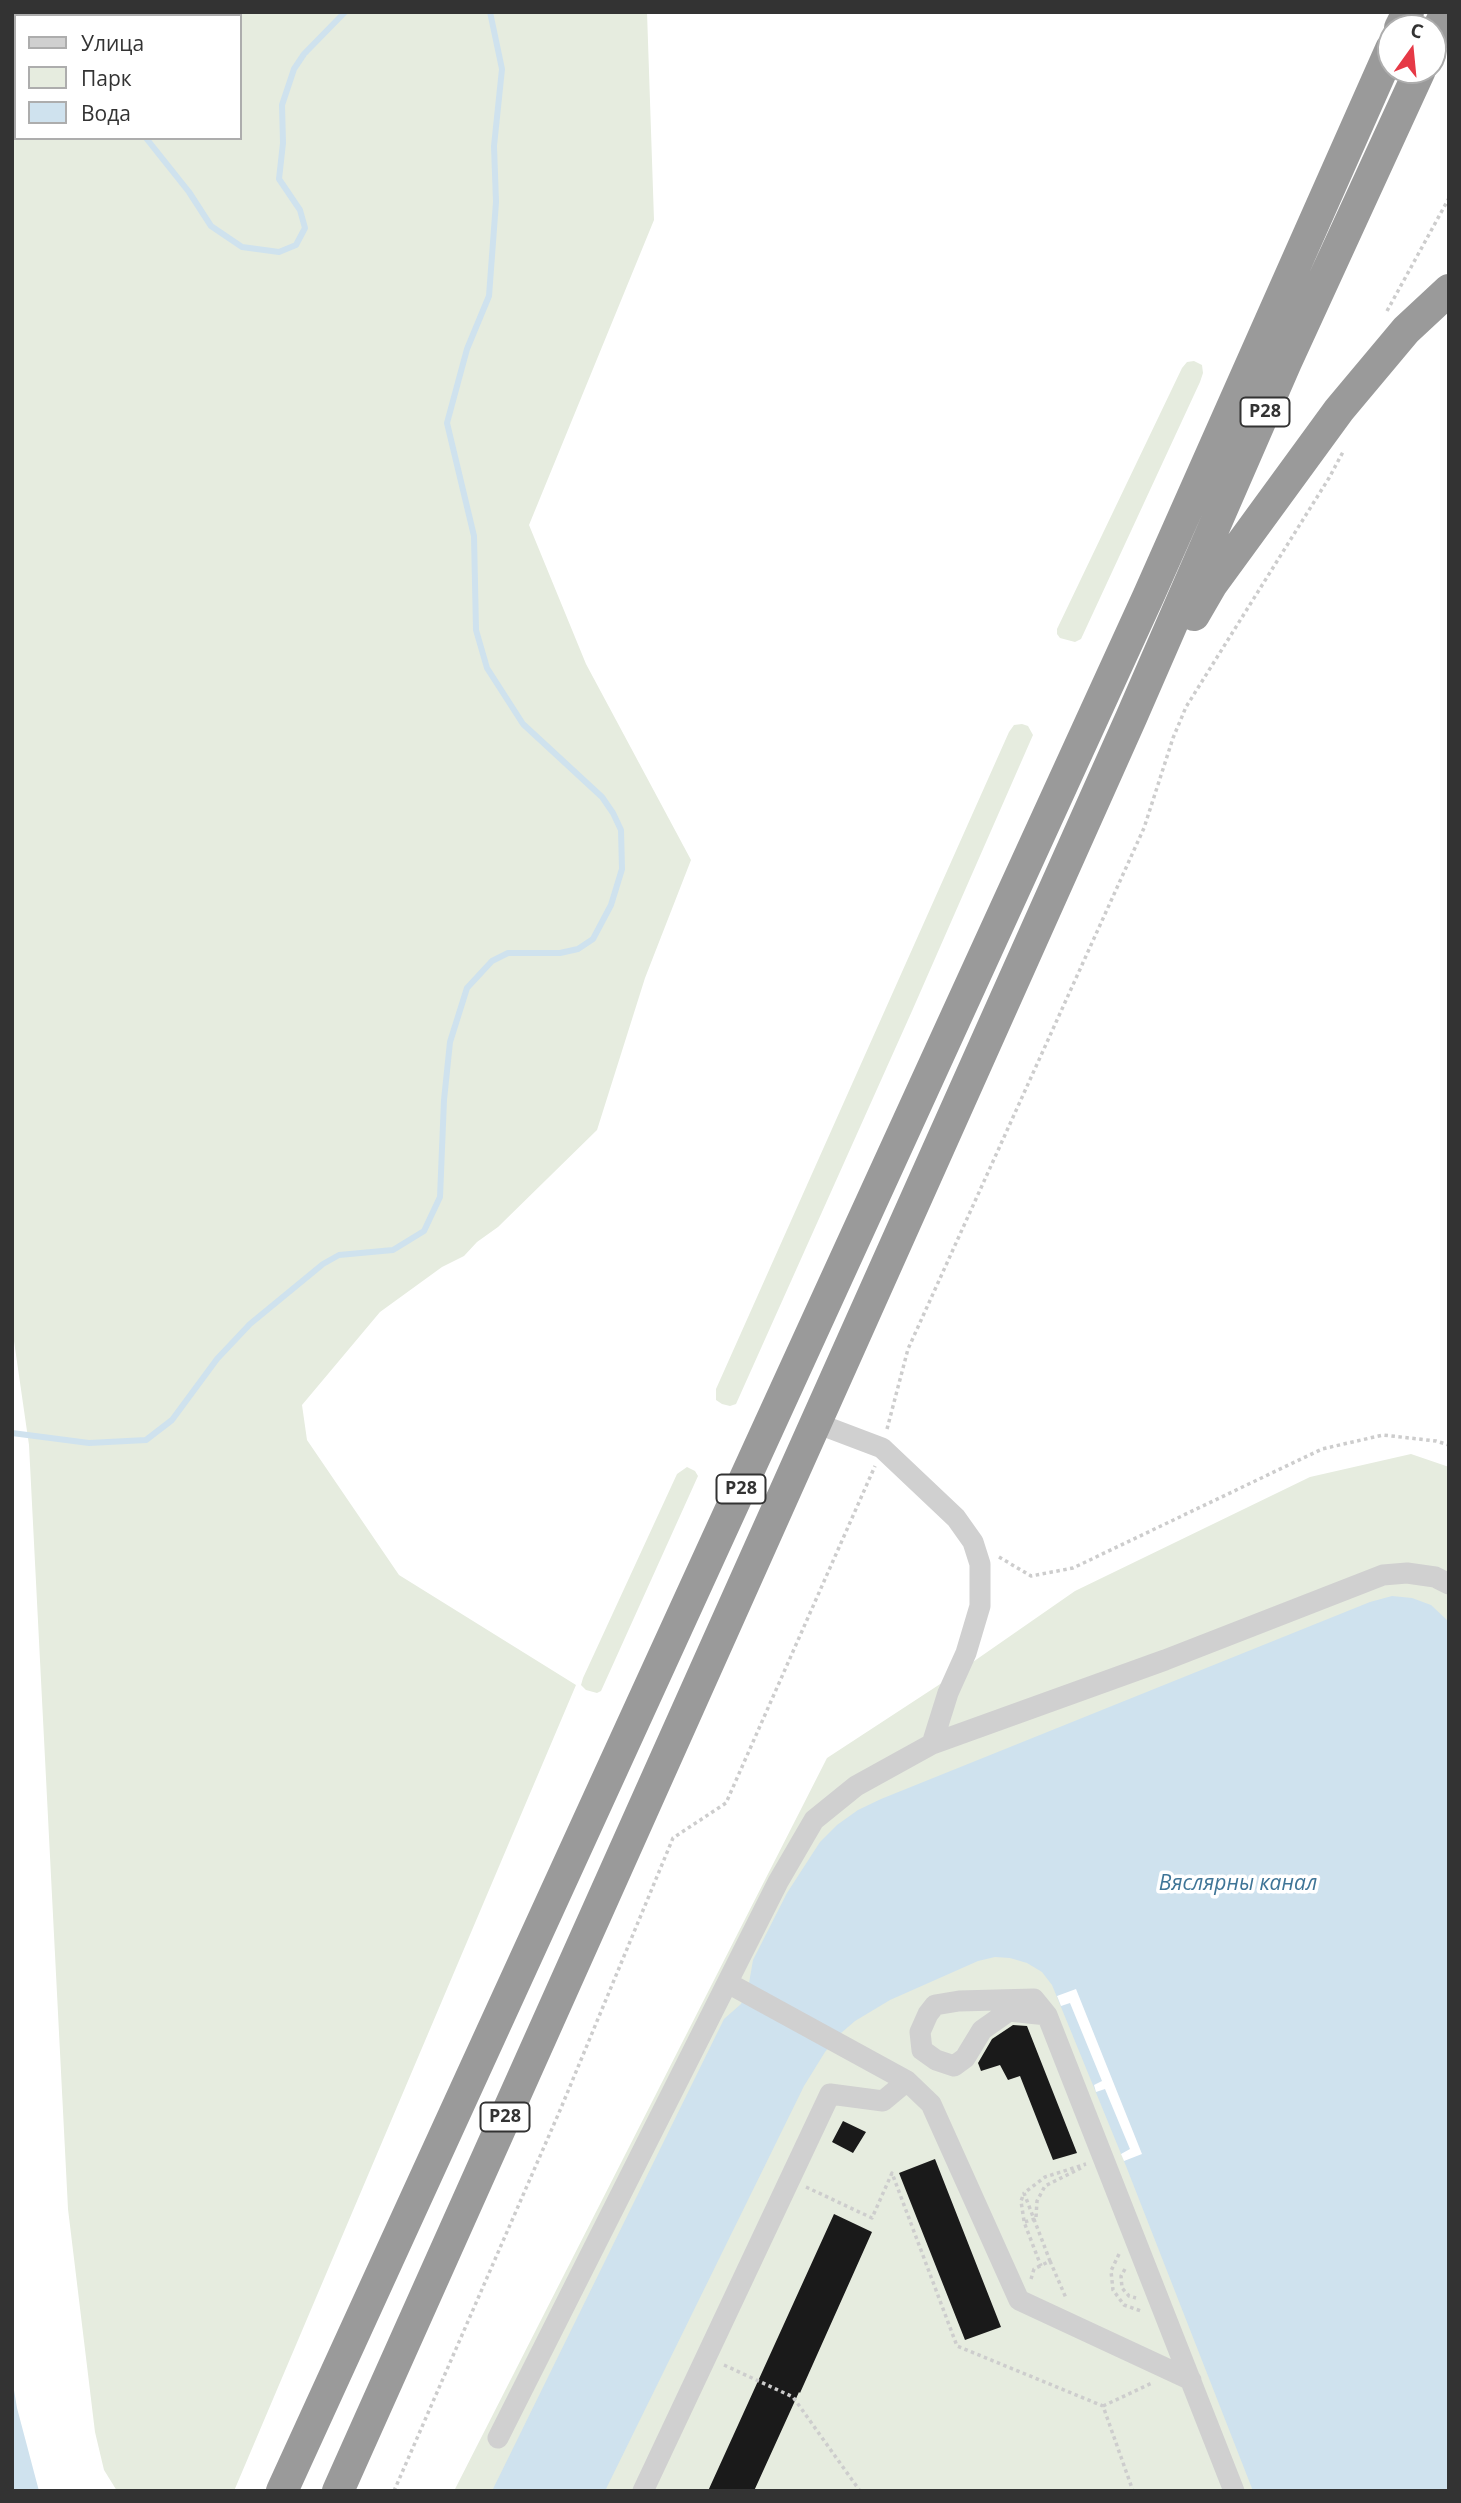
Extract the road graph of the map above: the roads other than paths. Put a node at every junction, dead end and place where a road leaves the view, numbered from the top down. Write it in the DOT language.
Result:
graph roads {
  1 [pos="1377,80"];
  2 [pos="1414,84"];
  3 [pos="1449,290"];
  4 [pos="1131,718"];
  5 [pos="816,1423"];
  6 [pos="1449,1584"];
  7 [pos="932,1744"];
  8 [pos="730,1985"];
  9 [pos="1047,2015"];
  10 [pos="907,2081"];
  11 [pos="1183,2376"];
  12 [pos="498,2438"];
  13 [pos="282,2491"];
  14 [pos="338,2491"];
  15 [pos="643,2491"];
  16 [pos="1234,2491"];
  1 -- 13 [label="highway, Р28"];
  2 -- 4 [label="highway, Р28"];
  3 -- 4 [label="highway"];
  4 -- 5 [label="highway, Р28"];
  5 -- 7 [label="lane"];
  5 -- 14 [label="highway, Р28"];
  6 -- 7 [label="lane"];
  7 -- 8 [label="lane"];
  8 -- 10 [label="lane"];
  8 -- 12 [label="lane"];
  9 -- 9 [label="lane"];
  9 -- 11 [label="lane"];
  10 -- 11 [label="lane"];
  10 -- 15 [label="lane"];
  11 -- 16 [label="lane"];
}
